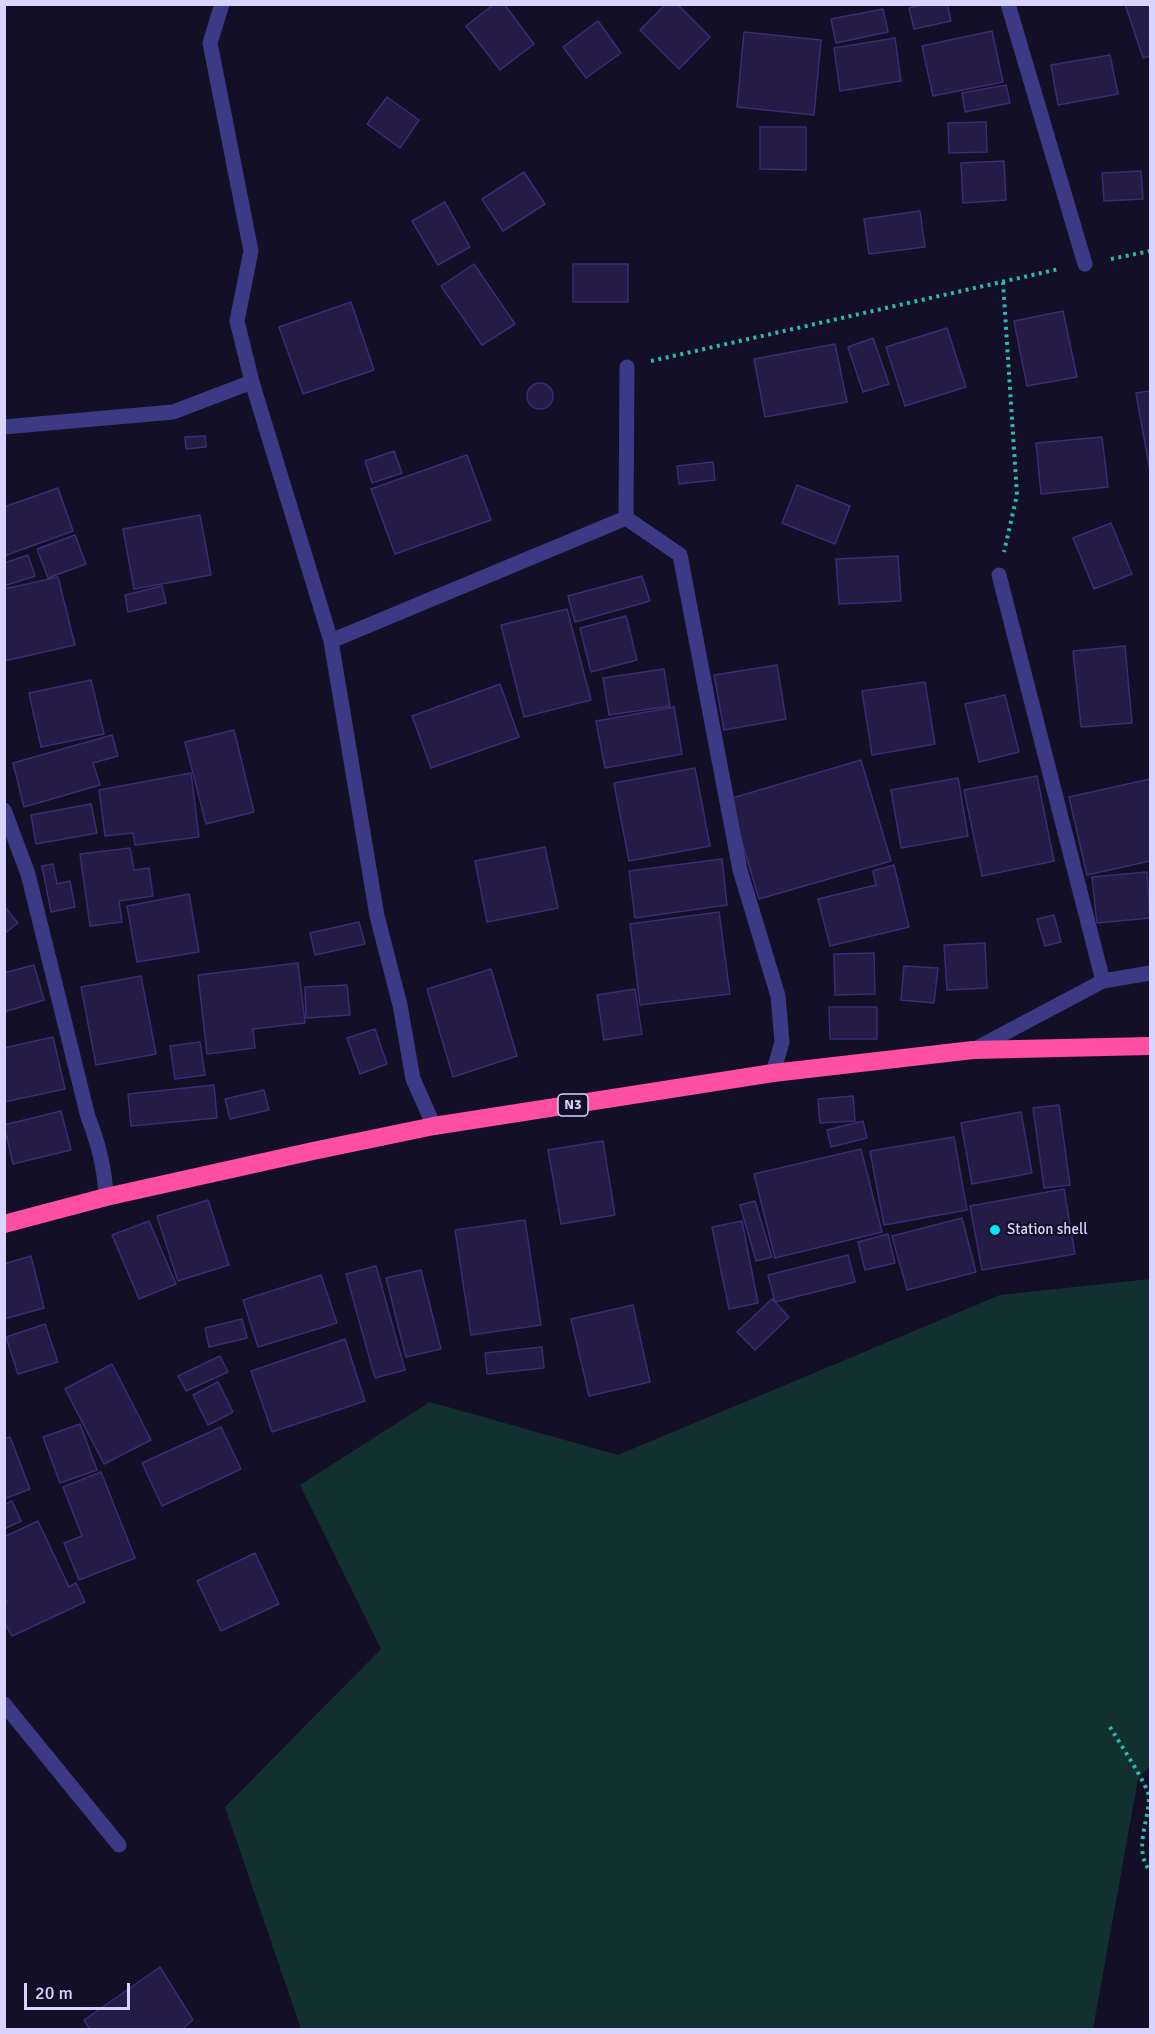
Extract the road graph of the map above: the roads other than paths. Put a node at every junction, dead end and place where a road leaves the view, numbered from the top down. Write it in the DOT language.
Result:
graph roads {
  1 [pos="222,4"];
  2 [pos="1008,4"];
  3 [pos="1085,264"];
  4 [pos="627,367"];
  5 [pos="252,382"];
  6 [pos="4,427"];
  7 [pos="626,518"];
  8 [pos="999,575"];
  9 [pos="331,641"];
  10 [pos="4,810"];
  11 [pos="1150,973"];
  12 [pos="1103,981"];
  13 [pos="1150,1046"];
  14 [pos="973,1050"];
  15 [pos="773,1073"];
  16 [pos="434,1126"];
  17 [pos="106,1197"];
  18 [pos="4,1224"];
  19 [pos="4,1704"];
  20 [pos="119,1845"];
  1 -- 5 [label="street"];
  2 -- 3 [label="street"];
  4 -- 7 [label="street"];
  5 -- 6 [label="street"];
  5 -- 9 [label="street"];
  7 -- 9 [label="street"];
  7 -- 15 [label="street"];
  8 -- 12 [label="street"];
  9 -- 16 [label="street"];
  10 -- 17 [label="street"];
  11 -- 12 [label="street"];
  12 -- 14 [label="street"];
  13 -- 14 [label="highway, N3"];
  14 -- 15 [label="highway, N3"];
  15 -- 16 [label="highway, N3"];
  16 -- 17 [label="highway, N3"];
  17 -- 18 [label="highway, N3"];
  19 -- 20 [label="street"];
}
